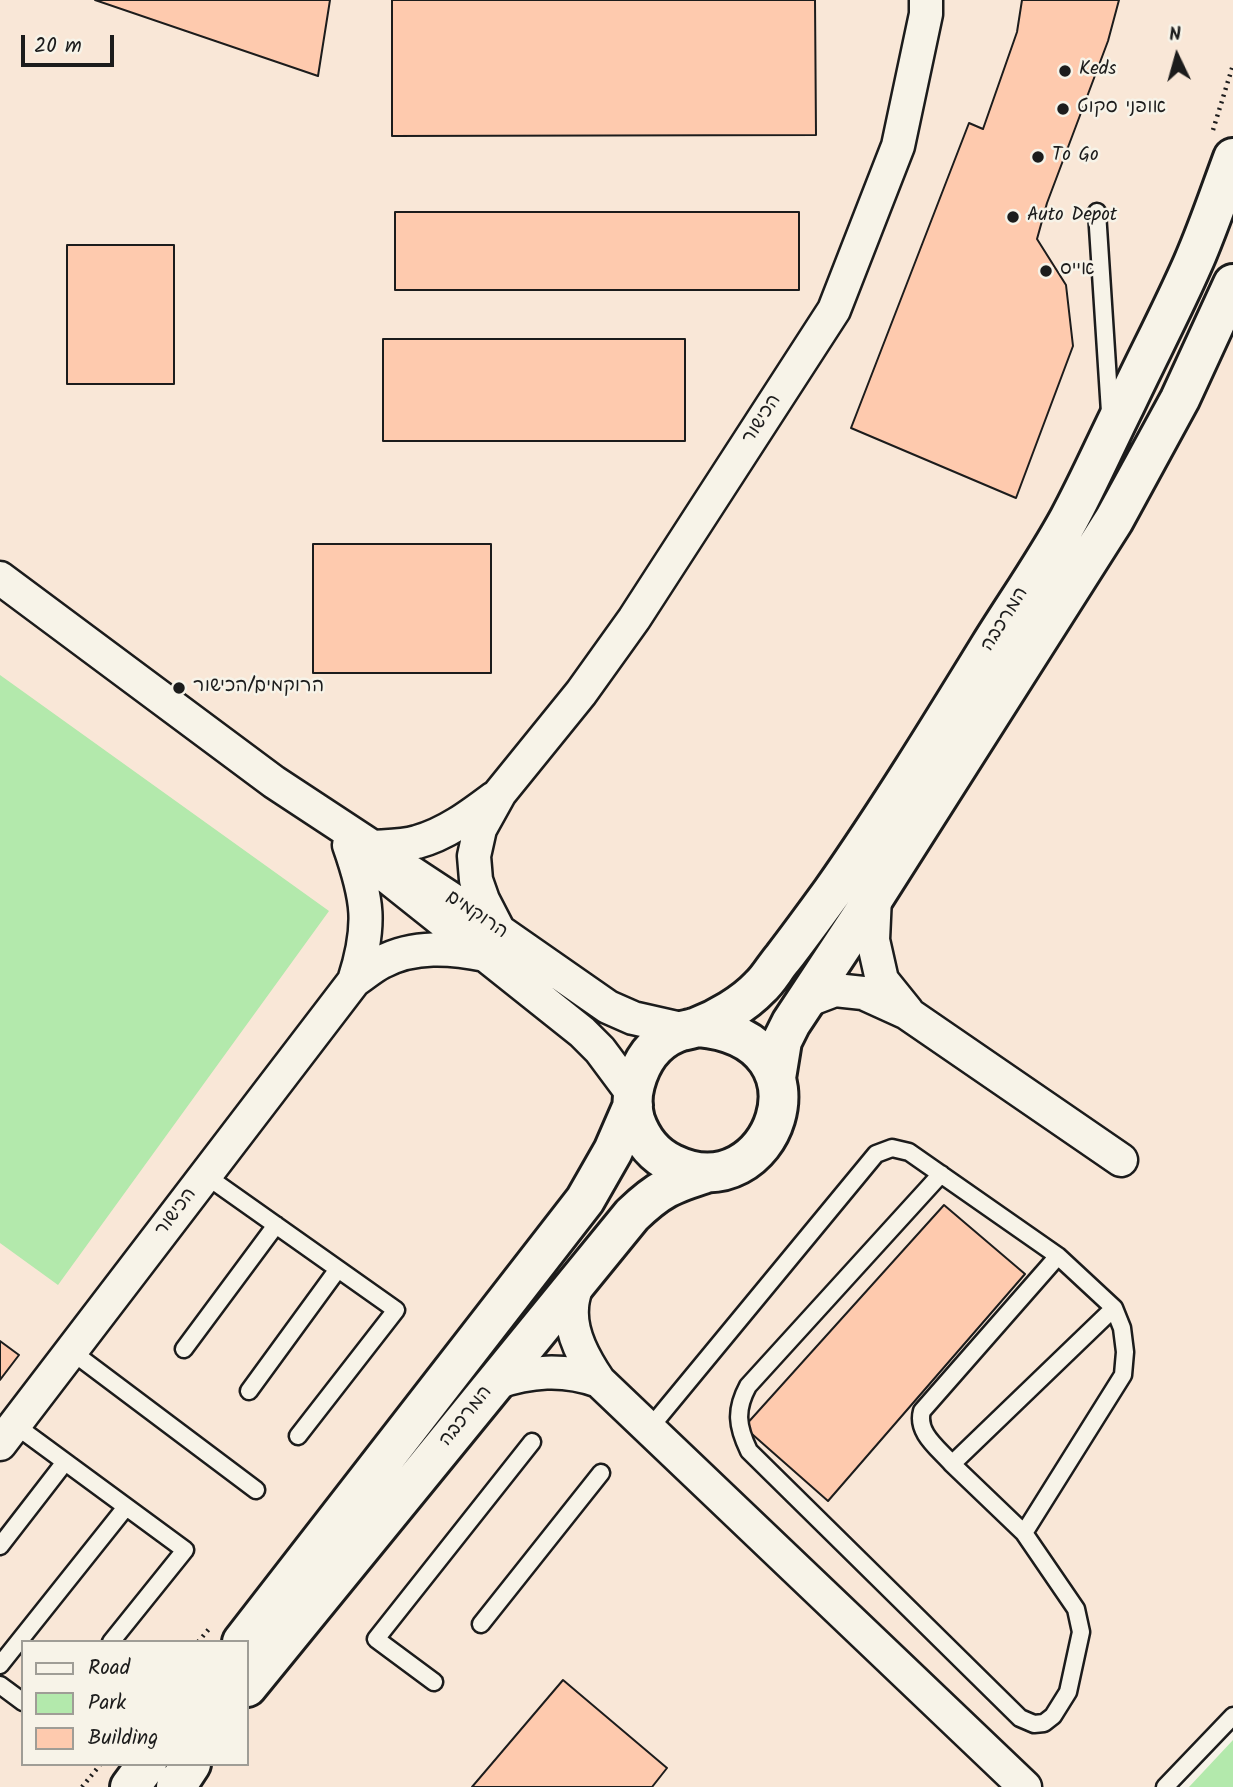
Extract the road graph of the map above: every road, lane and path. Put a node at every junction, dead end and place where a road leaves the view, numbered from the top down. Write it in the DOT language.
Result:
graph roads {
  1 [pos="926,0"];
  2 [pos="1233,158"];
  3 [pos="1097,212"];
  4 [pos="1233,284"];
  5 [pos="1112,432"];
  6 [pos="0,578"];
  7 [pos="500,793"];
  8 [pos="361,846"];
  9 [pos="875,896"];
  10 [pos="493,943"];
  11 [pos="354,981"];
  12 [pos="806,1001"];
  13 [pos="907,1013"];
  14 [pos="693,1028"];
  15 [pos="776,1078"];
  16 [pos="633,1099"];
  17 [pos="1121,1160"];
  18 [pos="706,1172"];
  19 [pos="942,1174"];
  20 [pos="205,1175"];
  21 [pos="276,1225"];
  22 [pos="1058,1256"];
  23 [pos="338,1269"];
  24 [pos="578,1280"];
  25 [pos="1114,1308"];
  26 [pos="184,1349"];
  27 [pos="71,1351"];
  28 [pos="599,1381"];
  29 [pos="495,1383"];
  30 [pos="249,1391"];
  31 [pos="649,1429"];
  32 [pos="7,1434"];
  33 [pos="298,1436"];
  34 [pos="532,1443"];
  35 [pos="65,1462"];
  36 [pos="952,1465"];
  37 [pos="601,1473"];
  38 [pos="256,1489"];
  39 [pos="126,1507"];
  40 [pos="1024,1532"];
  41 [pos="0,1546"];
  42 [pos="481,1624"];
  43 [pos="113,1640"];
  44 [pos="244,1640"];
  45 [pos="0,1665"];
  46 [pos="434,1682"];
  47 [pos="0,1685"];
  48 [pos="248,1686"];
  49 [pos="21,1701"];
  50 [pos="1233,1716"];
  51 [pos="98,1766"];
  52 [pos="146,1766"];
  53 [pos="190,1766"];
  54 [pos="82,1787"];
  55 [pos="130,1787"];
  56 [pos="176,1787"];
  57 [pos="1025,1787"];
  58 [pos="1165,1787"];
  1 -- 7 [label="street, הכישור"];
  2 -- 5 [label="street, המרכבה"];
  3 -- 5 [label="lane"];
  4 -- 9 [label="street, המרכבה"];
  5 -- 14 [label="street, המרכבה"];
  6 -- 8 [label="street, הרוקמים"];
  7 -- 8 [label="street, הכישור"];
  7 -- 10 [label="street, הכישור"];
  8 -- 10 [label="street, הרוקמים"];
  8 -- 11 [label="street, הכישור"];
  9 -- 12 [label="street, המרכבה"];
  9 -- 13 [label="street"];
  10 -- 11 [label="street, הכישור"];
  10 -- 14 [label="street, הרוקמים"];
  10 -- 16 [label="street, הרוקמים"];
  11 -- 20 [label="street, הכישור"];
  12 -- 13 [label="street"];
  12 -- 15 [label="street, המרכבה"];
  13 -- 17 [label="street"];
  14 -- 15 [label="street"];
  14 -- 16 [label="street"];
  15 -- 18 [label="street"];
  16 -- 18 [label="street"];
  16 -- 44 [label="street, המרכבה"];
  18 -- 24 [label="street, המרכבה"];
  19 -- 22 [label="lane"];
  19 -- 31 [label="lane"];
  19 -- 40 [label="lane"];
  20 -- 21 [label="lane"];
  20 -- 27 [label="street, הכישור"];
  21 -- 23 [label="lane"];
  21 -- 26 [label="lane"];
  22 -- 25 [label="lane"];
  22 -- 36 [label="lane"];
  23 -- 30 [label="lane"];
  23 -- 33 [label="lane"];
  24 -- 28 [label="street"];
  24 -- 29 [label="street, המרכבה"];
  25 -- 36 [label="lane"];
  25 -- 40 [label="lane"];
  27 -- 32 [label="street, הכישור"];
  27 -- 38 [label="lane"];
  28 -- 29 [label="street"];
  28 -- 31 [label="street"];
  29 -- 48 [label="street, המרכבה"];
  31 -- 57 [label="street"];
  32 -- 35 [label="lane"];
  34 -- 46 [label="lane"];
  35 -- 39 [label="lane"];
  35 -- 41 [label="lane"];
  36 -- 40 [label="lane"];
  37 -- 42 [label="lane"];
  39 -- 43 [label="lane"];
  39 -- 45 [label="lane"];
  47 -- 49 [label="lane"];
  50 -- 58 [label="lane"];
  51 -- 54 [label="path"];
  52 -- 55 [label="street"];
  53 -- 56 [label="street"];
}
